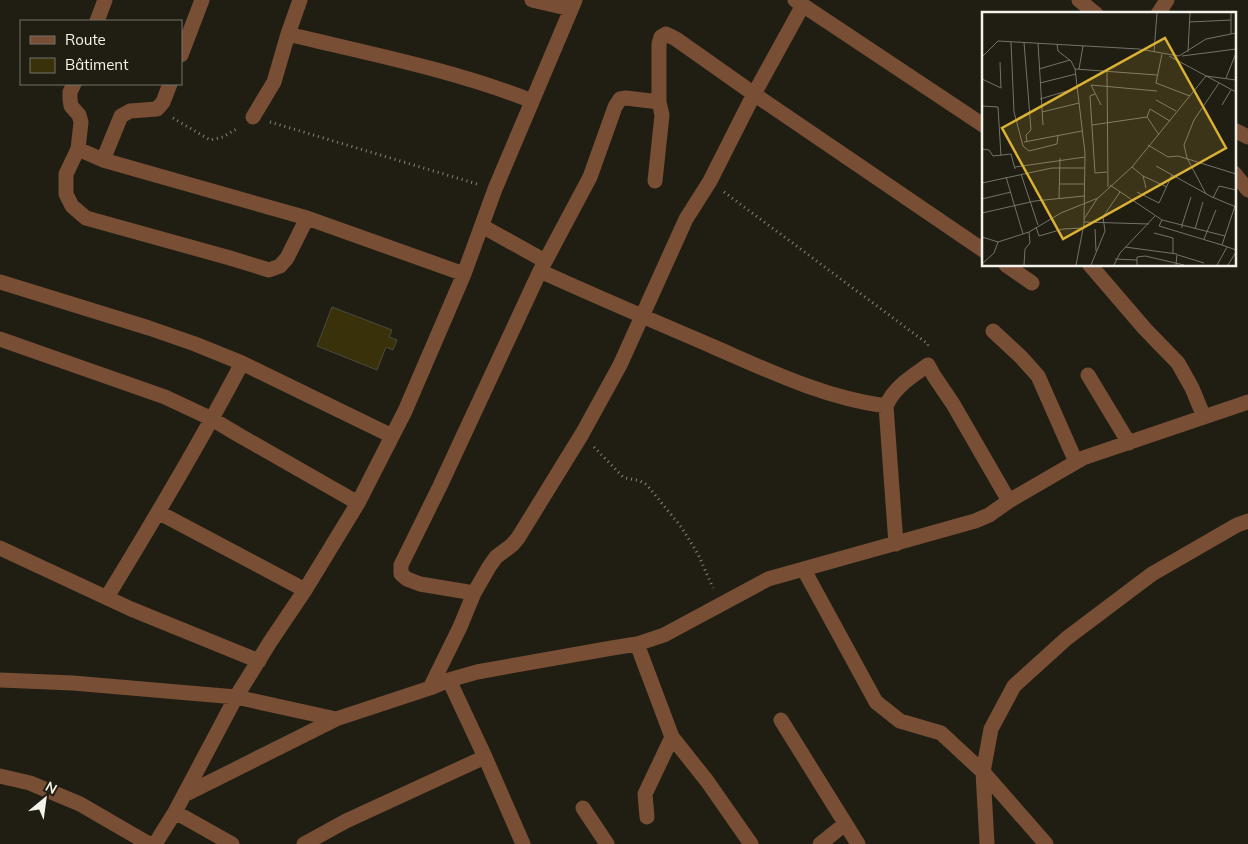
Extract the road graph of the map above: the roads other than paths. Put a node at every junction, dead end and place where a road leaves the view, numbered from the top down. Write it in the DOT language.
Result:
graph roads {
  1 [pos="105,0"];
  2 [pos="202,0"];
  3 [pos="300,0"];
  4 [pos="532,0"];
  5 [pos="1078,0"];
  6 [pos="1167,0"];
  7 [pos="799,3"];
  8 [pos="573,4"];
  9 [pos="1093,12"];
  10 [pos="1159,12"];
  11 [pos="97,20"];
  12 [pos="288,34"];
  13 [pos="182,52"];
  14 [pos="74,85"];
  15 [pos="170,85"];
  16 [pos="754,94"];
  17 [pos="532,101"];
  18 [pos="659,102"];
  19 [pos="253,117"];
  20 [pos="982,125"];
  21 [pos="1236,131"];
  22 [pos="1248,137"];
  23 [pos="78,149"];
  24 [pos="103,160"];
  25 [pos="1236,175"];
  26 [pos="655,181"];
  27 [pos="1248,190"];
  28 [pos="307,218"];
  29 [pos="482,226"];
  30 [pos="982,249"];
  31 [pos="542,266"];
  32 [pos="1007,266"];
  33 [pos="1091,266"];
  34 [pos="464,274"];
  35 [pos="0,282"];
  36 [pos="1032,283"];
  37 [pos="643,317"];
  38 [pos="993,331"];
  39 [pos="0,339"];
  40 [pos="242,363"];
  41 [pos="1088,375"];
  42 [pos="1248,402"];
  43 [pos="886,406"];
  44 [pos="1204,418"];
  45 [pos="212,419"];
  46 [pos="392,436"];
  47 [pos="1129,443"];
  48 [pos="1076,462"];
  49 [pos="1009,502"];
  50 [pos="358,503"];
  51 [pos="158,512"];
  52 [pos="1248,521"];
  53 [pos="896,544"];
  54 [pos="0,548"];
  55 [pos="804,570"];
  56 [pos="305,590"];
  57 [pos="474,593"];
  58 [pos="107,597"];
  59 [pos="637,644"];
  60 [pos="259,661"];
  61 [pos="0,680"];
  62 [pos="449,680"];
  63 [pos="430,688"];
  64 [pos="236,698"];
  65 [pos="336,719"];
  66 [pos="782,720"];
  67 [pos="672,737"];
  68 [pos="486,757"];
  69 [pos="983,772"];
  70 [pos="0,776"];
  71 [pos="184,795"];
  72 [pos="583,808"];
  73 [pos="175,812"];
  74 [pos="647,817"];
  75 [pos="845,824"];
  76 [pos="149,844"];
  77 [pos="155,844"];
  78 [pos="232,844"];
  79 [pos="304,844"];
  80 [pos="523,844"];
  81 [pos="607,844"];
  82 [pos="751,844"];
  83 [pos="820,844"];
  84 [pos="858,844"];
  85 [pos="987,844"];
  86 [pos="1046,844"];
  1 -- 11 [label="street"];
  2 -- 13 [label="street"];
  3 -- 12 [label="street"];
  4 -- 8 [label="street"];
  5 -- 9 [label="street"];
  6 -- 10 [label="street"];
  7 -- 16 [label="street"];
  7 -- 20 [label="street"];
  8 -- 17 [label="street"];
  12 -- 17 [label="street"];
  12 -- 19 [label="street"];
  14 -- 23 [label="street"];
  15 -- 24 [label="street"];
  16 -- 18 [label="street"];
  16 -- 30 [label="street"];
  16 -- 37 [label="street"];
  17 -- 29 [label="street"];
  18 -- 26 [label="street"];
  18 -- 31 [label="street"];
  21 -- 22 [label="street"];
  23 -- 24 [label="street"];
  23 -- 28 [label="street"];
  24 -- 28 [label="street"];
  25 -- 27 [label="street"];
  28 -- 34 [label="street"];
  29 -- 31 [label="street"];
  29 -- 34 [label="street"];
  31 -- 37 [label="street"];
  31 -- 57 [label="street"];
  32 -- 36 [label="street"];
  33 -- 44 [label="street"];
  34 -- 46 [label="street"];
  35 -- 40 [label="street"];
  37 -- 43 [label="street"];
  37 -- 57 [label="street"];
  38 -- 48 [label="street"];
  39 -- 45 [label="street"];
  40 -- 45 [label="street"];
  40 -- 46 [label="street"];
  41 -- 47 [label="street"];
  42 -- 44 [label="street"];
  43 -- 49 [label="street"];
  43 -- 53 [label="street"];
  44 -- 47 [label="street"];
  45 -- 50 [label="street"];
  45 -- 51 [label="street"];
  46 -- 50 [label="street"];
  47 -- 48 [label="street"];
  48 -- 49 [label="street"];
  49 -- 53 [label="street"];
  50 -- 56 [label="street"];
  51 -- 56 [label="street"];
  51 -- 58 [label="street"];
  52 -- 69 [label="street"];
  53 -- 55 [label="street"];
  54 -- 58 [label="street"];
  55 -- 59 [label="street"];
  55 -- 69 [label="street"];
  56 -- 60 [label="street"];
  57 -- 63 [label="street"];
  58 -- 60 [label="street"];
  59 -- 62 [label="street"];
  59 -- 67 [label="street"];
  60 -- 64 [label="street"];
  61 -- 64 [label="street"];
  62 -- 63 [label="street"];
  62 -- 68 [label="street"];
  63 -- 65 [label="street"];
  64 -- 65 [label="street"];
  64 -- 71 [label="street"];
  65 -- 71 [label="street"];
  66 -- 75 [label="street"];
  67 -- 74 [label="street"];
  67 -- 82 [label="street"];
  68 -- 79 [label="street"];
  68 -- 80 [label="street"];
  69 -- 85 [label="street"];
  69 -- 86 [label="street"];
  70 -- 76 [label="street"];
  71 -- 73 [label="street"];
  72 -- 81 [label="street"];
  73 -- 77 [label="street"];
  73 -- 78 [label="street"];
  75 -- 83 [label="street"];
  75 -- 84 [label="street"];
}
